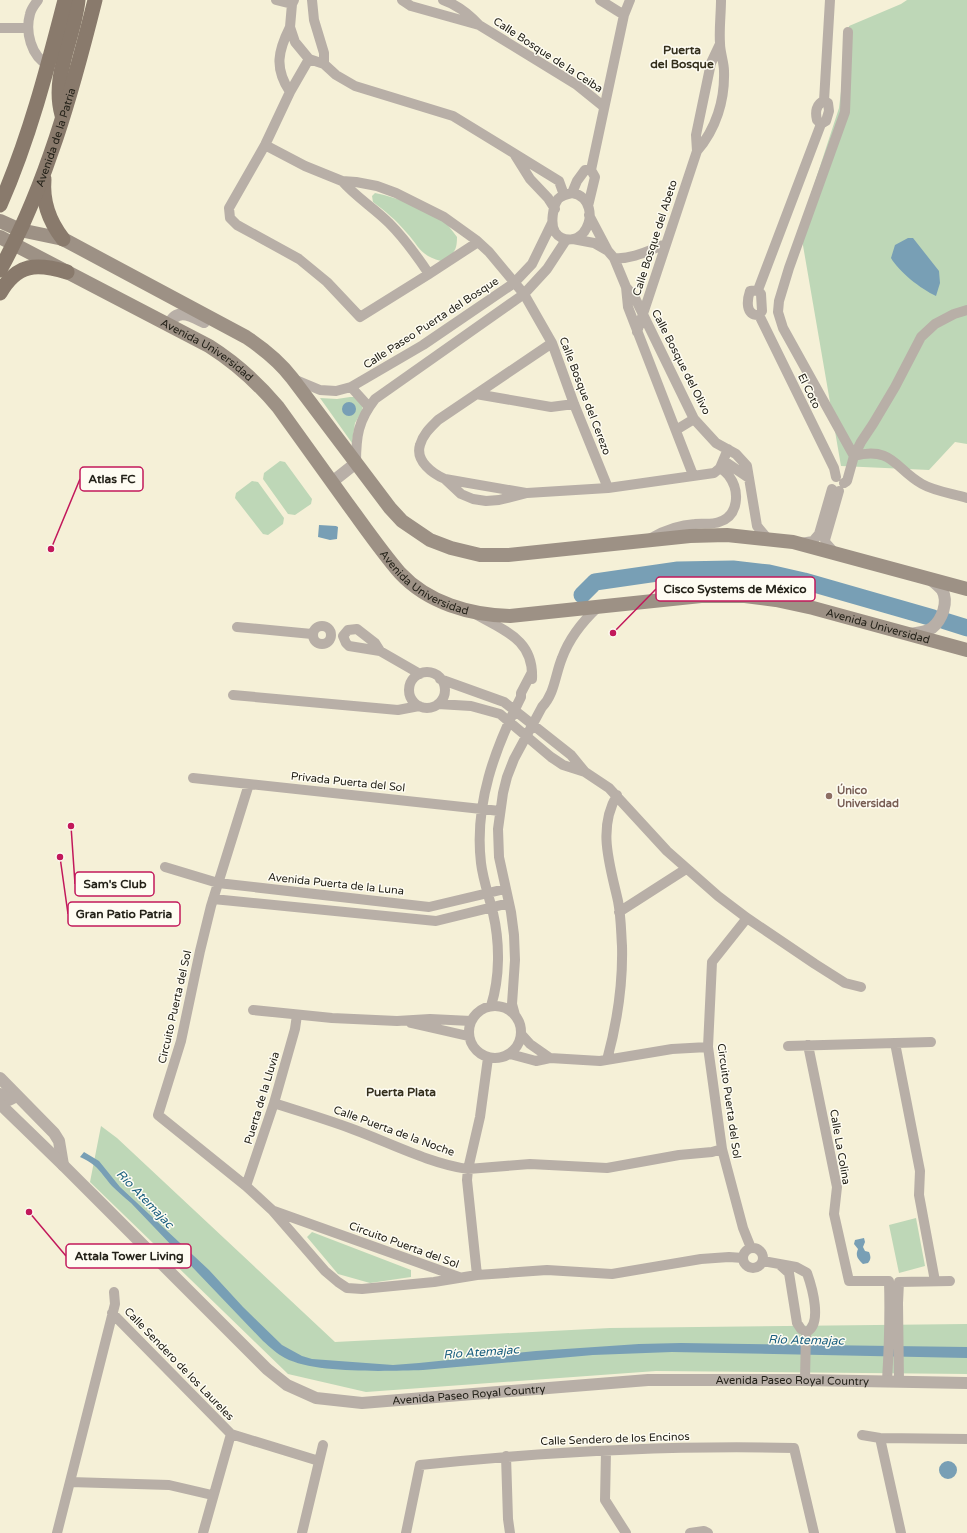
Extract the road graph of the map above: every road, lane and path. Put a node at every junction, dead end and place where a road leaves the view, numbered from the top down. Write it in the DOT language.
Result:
graph roads {
  1 [pos="38,0"];
  2 [pos="65,0"];
  3 [pos="78,0"];
  4 [pos="96,0"];
  5 [pos="276,0"];
  6 [pos="312,0"];
  7 [pos="402,0"];
  8 [pos="442,0"];
  9 [pos="600,0"];
  10 [pos="630,0"];
  11 [pos="721,0"];
  12 [pos="830,0"];
  13 [pos="293,2"];
  14 [pos="624,15"];
  15 [pos="479,25"];
  16 [pos="290,27"];
  17 [pos="0,28"];
  18 [pos="28,28"];
  19 [pos="848,32"];
  20 [pos="720,44"];
  21 [pos="309,59"];
  22 [pos="324,64"];
  23 [pos="48,65"];
  24 [pos="290,92"];
  25 [pos="604,106"];
  26 [pos="63,118"];
  27 [pos="265,145"];
  28 [pos="697,151"];
  29 [pos="514,153"];
  30 [pos="50,155"];
  31 [pos="591,170"];
  32 [pos="342,181"];
  33 [pos="568,194"];
  34 [pos="0,205"];
  35 [pos="555,209"];
  36 [pos="589,211"];
  37 [pos="0,221"];
  38 [pos="552,223"];
  39 [pos="20,230"];
  40 [pos="0,237"];
  41 [pos="63,239"];
  42 [pos="569,240"];
  43 [pos="478,242"];
  44 [pos="14,244"];
  45 [pos="666,244"];
  46 [pos="611,254"];
  47 [pos="0,270"];
  48 [pos="67,272"];
  49 [pos="429,274"];
  50 [pos="514,283"];
  51 [pos="626,287"];
  52 [pos="0,293"];
  53 [pos="524,294"];
  54 [pos="967,310"];
  55 [pos="643,313"];
  56 [pos="169,325"];
  57 [pos="637,332"];
  58 [pos="246,337"];
  59 [pos="552,343"];
  60 [pos="423,345"];
  61 [pos="432,358"];
  62 [pos="292,378"];
  63 [pos="351,388"];
  64 [pos="476,394"];
  65 [pos="574,404"];
  66 [pos="369,407"];
  67 [pos="694,419"];
  68 [pos="676,430"];
  69 [pos="854,456"];
  70 [pos="722,461"];
  71 [pos="356,464"];
  72 [pos="693,475"];
  73 [pos="445,479"];
  74 [pos="332,482"];
  75 [pos="608,488"];
  76 [pos="838,488"];
  77 [pos="528,493"];
  78 [pos="967,498"];
  79 [pos="767,538"];
  80 [pos="646,541"];
  81 [pos="798,543"];
  82 [pos="837,554"];
  83 [pos="930,579"];
  84 [pos="967,589"];
  85 [pos="598,607"];
  86 [pos="474,613"];
  87 [pos="237,627"];
  88 [pos="910,634"];
  89 [pos="343,636"];
  90 [pos="967,650"];
  91 [pos="380,651"];
  92 [pos="420,674"];
  93 [pos="440,679"];
  94 [pos="233,695"];
  95 [pos="438,704"];
  96 [pos="419,706"];
  97 [pos="515,710"];
  98 [pos="509,722"];
  99 [pos="532,724"];
  100 [pos="526,736"];
  101 [pos="585,772"];
  102 [pos="193,778"];
  103 [pos="249,784"];
  104 [pos="616,795"];
  105 [pos="482,808"];
  106 [pos="500,811"];
  107 [pos="165,867"];
  108 [pos="686,869"];
  109 [pos="218,883"];
  110 [pos="505,889"];
  111 [pos="488,894"];
  112 [pos="344,897"];
  113 [pos="213,899"];
  114 [pos="509,903"];
  115 [pos="492,907"];
  116 [pos="343,912"];
  117 [pos="619,912"];
  118 [pos="747,918"];
  119 [pos="861,987"];
  120 [pos="491,1006"];
  121 [pos="253,1010"];
  122 [pos="297,1015"];
  123 [pos="514,1015"];
  124 [pos="397,1021"];
  125 [pos="471,1021"];
  126 [pos="521,1034"];
  127 [pos="468,1036"];
  128 [pos="931,1042"];
  129 [pos="895,1043"];
  130 [pos="808,1045"];
  131 [pos="788,1046"];
  132 [pos="708,1047"];
  133 [pos="510,1054"];
  134 [pos="488,1058"];
  135 [pos="550,1058"];
  136 [pos="607,1060"];
  137 [pos="0,1078"];
  138 [pos="0,1094"];
  139 [pos="17,1096"];
  140 [pos="274,1103"];
  141 [pos="0,1104"];
  142 [pos="722,1149"];
  143 [pos="63,1165"];
  144 [pos="468,1169"];
  145 [pos="246,1186"];
  146 [pos="272,1210"];
  147 [pos="751,1248"];
  148 [pos="743,1258"];
  149 [pos="763,1261"];
  150 [pos="792,1270"];
  151 [pos="477,1275"];
  152 [pos="460,1278"];
  153 [pos="935,1281"];
  154 [pos="950,1281"];
  155 [pos="114,1292"];
  156 [pos="112,1313"];
  157 [pos="806,1332"];
  158 [pos="894,1334"];
  159 [pos="805,1374"];
  160 [pos="893,1376"];
  161 [pos="967,1383"];
  162 [pos="231,1434"];
  163 [pos="862,1435"];
  164 [pos="880,1438"];
  165 [pos="967,1439"];
  166 [pos="323,1445"];
  167 [pos="606,1452"];
  168 [pos="506,1456"];
  169 [pos="319,1461"];
  170 [pos="70,1482"];
  171 [pos="212,1495"];
  172 [pos="58,1533"];
  173 [pos="203,1533"];
  174 [pos="302,1533"];
  175 [pos="406,1533"];
  176 [pos="510,1533"];
  177 [pos="626,1533"];
  178 [pos="690,1533"];
  179 [pos="708,1533"];
  180 [pos="814,1533"];
  181 [pos="902,1533"];
  1 -- 18 [label="street"];
  2 -- 23 [label="main road"];
  3 -- 26 [label="main road"];
  4 -- 26 [label="main road, Avenida de la Patria"];
  5 -- 13 [label="street"];
  6 -- 22 [label="street"];
  7 -- 15 [label="street, Calle Bosque de la Ceiba"];
  8 -- 15 [label="street, Calle Bosque de la Ceiba"];
  9 -- 14 [label="street"];
  10 -- 14 [label="street"];
  11 -- 20 [label="street, Calle Bosque del Abeto"];
  12 -- 76 [label="street, El Coto"];
  13 -- 16 [label="street"];
  14 -- 25 [label="street"];
  15 -- 25 [label="street, Calle Bosque de la Ceiba"];
  16 -- 21 [label="street"];
  16 -- 24 [label="street"];
  17 -- 18 [label="street"];
  18 -- 23 [label="street"];
  19 -- 69 [label="street"];
  20 -- 28 [label="street, Calle Bosque del Abeto"];
  20 -- 28 [label="street, Calle Bosque del Abeto"];
  21 -- 22 [label="street"];
  21 -- 24 [label="street"];
  22 -- 29 [label="street"];
  23 -- 34 [label="main road"];
  24 -- 27 [label="street"];
  25 -- 31 [label="street"];
  26 -- 30 [label="main road, Avenida de la Patria"];
  27 -- 32 [label="street"];
  27 -- 49 [label="street"];
  28 -- 45 [label="street, Calle Bosque del Abeto"];
  29 -- 33 [label="street"];
  29 -- 35 [label="street"];
  30 -- 39 [label="main road, Avenida de la Patria"];
  30 -- 41 [label="main road"];
  31 -- 33 [label="street"];
  31 -- 36 [label="street"];
  32 -- 43 [label="street, Calle Bosque del Cerezo"];
  32 -- 49 [label="street"];
  33 -- 35 [label="street"];
  33 -- 36 [label="street"];
  35 -- 38 [label="street"];
  36 -- 42 [label="street"];
  36 -- 46 [label="street, Calle Bosque del Olivo"];
  37 -- 39 [label="main road"];
  38 -- 42 [label="street"];
  38 -- 50 [label="street, Calle Paseo Puerta del Bosque"];
  39 -- 41 [label="main road"];
  39 -- 44 [label="main road, Avenida de la Patria"];
  40 -- 44 [label="main road, Avenida Universidad"];
  41 -- 58 [label="main road"];
  42 -- 46 [label="street"];
  42 -- 53 [label="street"];
  43 -- 49 [label="street"];
  43 -- 50 [label="street, Calle Bosque del Cerezo"];
  44 -- 47 [label="main road, Avenida de la Patria"];
  44 -- 48 [label="main road, Avenida Universidad"];
  45 -- 46 [label="street"];
  45 -- 55 [label="street, Calle Bosque del Abeto"];
  46 -- 51 [label="street, Calle Bosque del Olivo"];
  48 -- 52 [label="main road"];
  48 -- 56 [label="main road, Avenida Universidad"];
  50 -- 53 [label="street, Calle Bosque del Cerezo"];
  50 -- 60 [label="street, Calle Paseo Puerta del Bosque"];
  51 -- 55 [label="street, Calle Bosque del Olivo"];
  51 -- 57 [label="street, Calle Bosque del Olivo"];
  53 -- 59 [label="street, Calle Bosque del Cerezo"];
  53 -- 61 [label="street"];
  54 -- 69 [label="street"];
  55 -- 57 [label="street, Calle Bosque del Abeto"];
  55 -- 67 [label="street, Calle Bosque del Olivo"];
  56 -- 58 [label="street"];
  56 -- 74 [label="main road, Avenida Universidad"];
  57 -- 68 [label="street, Calle Bosque del Olivo"];
  58 -- 62 [label="main road"];
  59 -- 64 [label="street"];
  59 -- 65 [label="street, Calle Bosque del Cerezo"];
  60 -- 61 [label="street"];
  60 -- 63 [label="street, Calle Paseo Puerta del Bosque"];
  61 -- 66 [label="street"];
  62 -- 63 [label="street, Calle Paseo Puerta del Bosque"];
  62 -- 71 [label="main road"];
  63 -- 66 [label="street"];
  64 -- 65 [label="street"];
  64 -- 73 [label="street"];
  65 -- 75 [label="street, Calle Bosque del Cerezo"];
  66 -- 71 [label="street"];
  67 -- 68 [label="street"];
  67 -- 70 [label="street, Calle Bosque del Olivo"];
  68 -- 72 [label="street, Calle Bosque del Olivo"];
  69 -- 76 [label="street"];
  69 -- 78 [label="street"];
  70 -- 72 [label="street"];
  70 -- 79 [label="street, Calle Bosque del Olivo"];
  70 -- 80 [label="street, Calle Bosque del Olivo"];
  71 -- 74 [label="street"];
  71 -- 80 [label="main road"];
  72 -- 75 [label="street"];
  73 -- 77 [label="street"];
  73 -- 77 [label="street"];
  74 -- 86 [label="main road, Avenida Universidad"];
  75 -- 77 [label="street"];
  76 -- 81 [label="street"];
  76 -- 82 [label="street"];
  79 -- 80 [label="main road"];
  79 -- 81 [label="main road"];
  81 -- 82 [label="main road"];
  82 -- 83 [label="main road"];
  83 -- 84 [label="main road"];
  83 -- 88 [label="street"];
  85 -- 86 [label="main road, Avenida Universidad"];
  85 -- 88 [label="main road, Avenida Universidad"];
  85 -- 99 [label="street"];
  86 -- 97 [label="street"];
  87 -- 89 [label="street"];
  88 -- 90 [label="main road, Avenida Universidad"];
  89 -- 91 [label="street"];
  89 -- 91 [label="street"];
  91 -- 92 [label="street"];
  92 -- 93 [label="street"];
  92 -- 96 [label="street"];
  93 -- 95 [label="street"];
  93 -- 97 [label="street"];
  94 -- 96 [label="street"];
  95 -- 96 [label="street"];
  95 -- 98 [label="street"];
  97 -- 98 [label="street"];
  97 -- 99 [label="street"];
  98 -- 100 [label="street"];
  98 -- 105 [label="street"];
  99 -- 100 [label="street"];
  99 -- 101 [label="street"];
  100 -- 101 [label="street"];
  100 -- 106 [label="street"];
  101 -- 104 [label="street"];
  102 -- 103 [label="street, Privada Puerta del Sol"];
  103 -- 105 [label="street, Privada Puerta del Sol"];
  103 -- 109 [label="street, Circuito Puerta del Sol"];
  104 -- 108 [label="street"];
  104 -- 117 [label="street"];
  105 -- 106 [label="street, Privada Puerta del Sol"];
  105 -- 111 [label="street"];
  106 -- 110 [label="street"];
  107 -- 109 [label="street, Avenida Puerta de la Luna"];
  108 -- 117 [label="street"];
  108 -- 118 [label="street"];
  109 -- 112 [label="street, Avenida Puerta de la Luna"];
  109 -- 113 [label="street, Circuito Puerta del Sol"];
  110 -- 111 [label="street, Avenida Puerta de la Luna"];
  110 -- 114 [label="street"];
  111 -- 112 [label="street, Avenida Puerta de la Luna"];
  111 -- 115 [label="street"];
  112 -- 116 [label="street"];
  113 -- 116 [label="street"];
  113 -- 145 [label="street, Circuito Puerta del Sol"];
  114 -- 115 [label="street"];
  114 -- 123 [label="street"];
  115 -- 116 [label="street"];
  115 -- 120 [label="street"];
  117 -- 136 [label="street"];
  118 -- 119 [label="street"];
  118 -- 132 [label="street, Circuito Puerta del Sol"];
  120 -- 123 [label="street"];
  120 -- 125 [label="street"];
  121 -- 122 [label="street"];
  122 -- 124 [label="street"];
  122 -- 140 [label="street, Puerta de la Lluvia"];
  123 -- 126 [label="street"];
  124 -- 125 [label="street"];
  124 -- 127 [label="street"];
  125 -- 127 [label="street"];
  126 -- 133 [label="street"];
  126 -- 135 [label="street"];
  127 -- 134 [label="street"];
  128 -- 129 [label="street"];
  129 -- 130 [label="street"];
  129 -- 153 [label="street"];
  130 -- 131 [label="street"];
  130 -- 158 [label="street, Calle La Colina"];
  132 -- 136 [label="street"];
  132 -- 142 [label="street, Circuito Puerta del Sol"];
  133 -- 134 [label="street"];
  133 -- 135 [label="street"];
  134 -- 144 [label="street"];
  135 -- 136 [label="street"];
  137 -- 139 [label="street"];
  138 -- 139 [label="street"];
  139 -- 143 [label="street"];
  140 -- 144 [label="street, Calle Puerta de la Noche"];
  140 -- 145 [label="street, Puerta de la Lluvia"];
  141 -- 143 [label="street, Avenida Paseo Royal Country"];
  142 -- 144 [label="street, Calle Puerta de la Noche"];
  142 -- 147 [label="street, Circuito Puerta del Sol"];
  143 -- 159 [label="street, Avenida Paseo Royal Country"];
  144 -- 151 [label="street"];
  145 -- 146 [label="street, Circuito Puerta del Sol"];
  146 -- 152 [label="street, Circuito Puerta del Sol"];
  146 -- 152 [label="street, Circuito Puerta del Sol"];
  147 -- 148 [label="street"];
  147 -- 149 [label="street"];
  148 -- 149 [label="street"];
  148 -- 151 [label="street, Circuito Puerta del Sol"];
  149 -- 150 [label="street"];
  150 -- 157 [label="street"];
  150 -- 157 [label="street"];
  151 -- 152 [label="street, Circuito Puerta del Sol"];
  153 -- 154 [label="street, Calle La Colina"];
  153 -- 158 [label="street, Calle La Colina"];
  155 -- 156 [label="street, Calle Sendero de los Laureles"];
  156 -- 162 [label="street, Calle Sendero de los Laureles"];
  156 -- 170 [label="street, Calle Sendero de los Laureles"];
  157 -- 159 [label="street"];
  158 -- 160 [label="street, Calle La Colina"];
  159 -- 160 [label="street, Avenida Paseo Royal Country"];
  160 -- 161 [label="street, Avenida Paseo Royal Country"];
  162 -- 169 [label="street, Calle Sendero de los Laureles"];
  162 -- 171 [label="street"];
  163 -- 164 [label="street"];
  164 -- 165 [label="street"];
  164 -- 181 [label="street"];
  166 -- 169 [label="street"];
  167 -- 168 [label="street, Calle Sendero de los Encinos"];
  167 -- 177 [label="street"];
  167 -- 180 [label="street, Calle Sendero de los Encinos"];
  168 -- 175 [label="street, Calle Sendero de los Encinos"];
  168 -- 176 [label="street"];
  169 -- 174 [label="street"];
  170 -- 171 [label="street"];
  170 -- 172 [label="street, Calle Sendero de los Laureles"];
  171 -- 173 [label="street"];
  178 -- 179 [label="street"];
}
